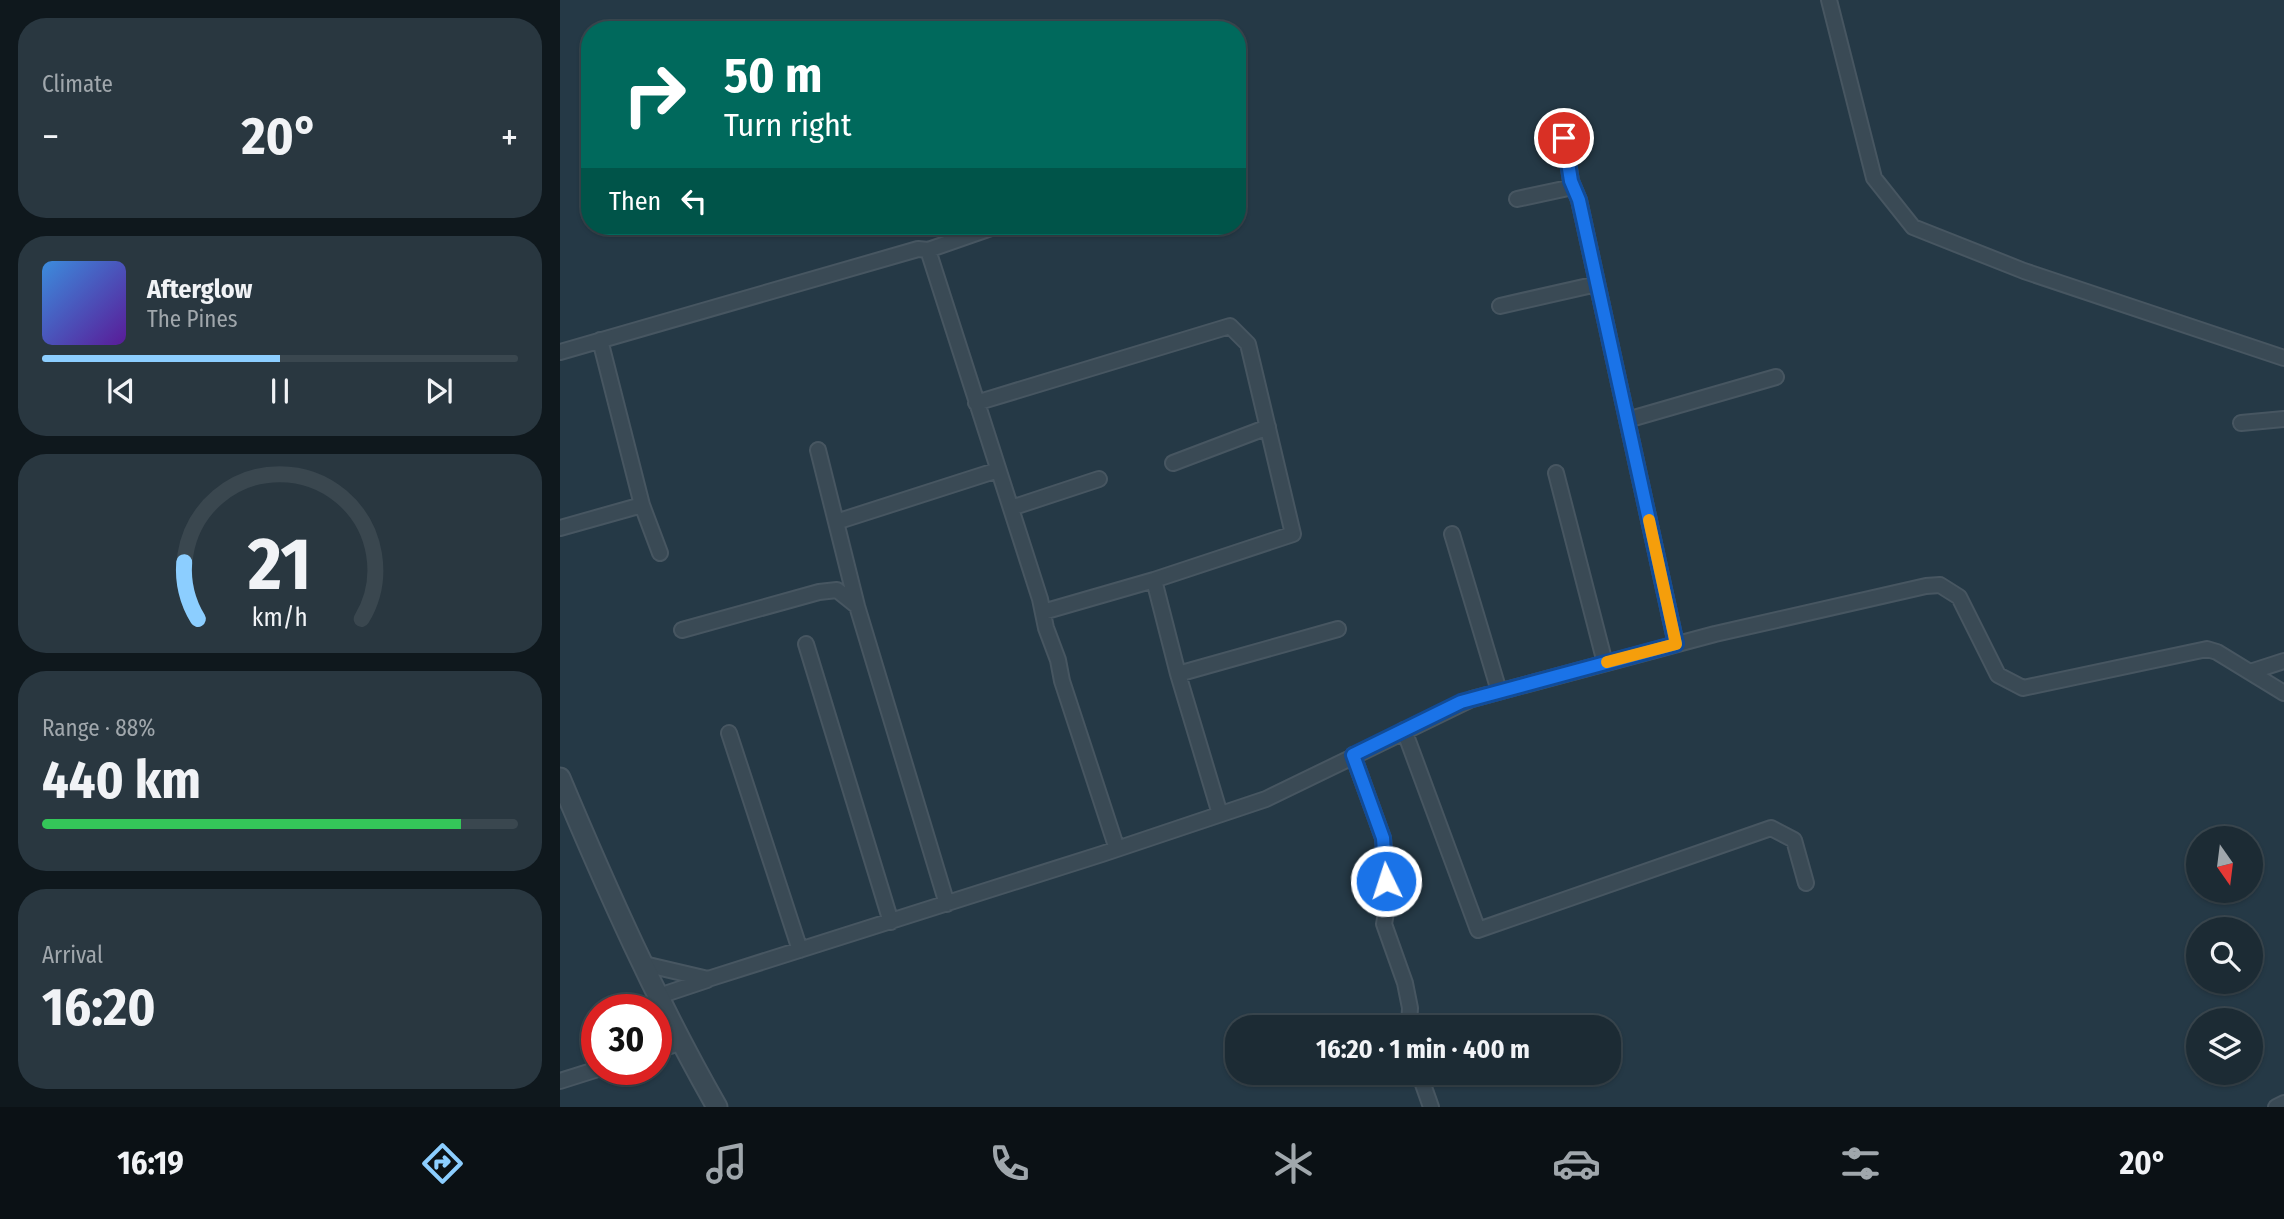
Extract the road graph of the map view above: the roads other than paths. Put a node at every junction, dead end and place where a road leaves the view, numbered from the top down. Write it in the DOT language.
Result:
graph roads {
  1 [pos="1829,0"];
  2 [pos="1561,117"];
  3 [pos="1573,187"];
  4 [pos="1517,199"];
  5 [pos="971,235"];
  6 [pos="928,250"];
  7 [pos="1597,284"];
  8 [pos="1500,306"];
  9 [pos="600,340"];
  10 [pos="560,352"];
  11 [pos="2284,358"];
  12 [pos="1776,377"];
  13 [pos="976,402"];
  14 [pos="2284,419"];
  15 [pos="1627,420"];
  16 [pos="2241,423"];
  17 [pos="1268,427"];
  18 [pos="818,450"];
  19 [pos="1173,463"];
  20 [pos="998,470"];
  21 [pos="1556,473"];
  22 [pos="1099,479"];
  23 [pos="642,505"];
  24 [pos="1011,508"];
  25 [pos="836,522"];
  26 [pos="560,528"];
  27 [pos="1452,534"];
  28 [pos="660,553"];
  29 [pos="1153,580"];
  30 [pos="857,606"];
  31 [pos="1043,612"];
  32 [pos="1338,629"];
  33 [pos="682,630"];
  34 [pos="806,644"];
  35 [pos="1676,644"];
  36 [pos="2284,661"];
  37 [pos="1605,663"];
  38 [pos="2250,672"];
  39 [pos="1178,674"];
  40 [pos="1499,691"];
  41 [pos="2284,693"];
  42 [pos="1404,730"];
  43 [pos="729,733"];
  44 [pos="1353,755"];
  45 [pos="560,778"];
  46 [pos="1220,814"];
  47 [pos="1117,849"];
  48 [pos="1806,883"];
  49 [pos="947,904"];
  50 [pos="891,922"];
  51 [pos="800,950"];
  52 [pos="644,964"];
  53 [pos="708,979"];
  54 [pos="658,994"];
  55 [pos="665,994"];
  56 [pos="1410,1015"];
  57 [pos="672,1024"];
  58 [pos="680,1042"];
  59 [pos="672,1045"];
  60 [pos="581,1075"];
  61 [pos="560,1082"];
  62 [pos="1423,1085"];
  63 [pos="2284,1103"];
  64 [pos="717,1107"];
  65 [pos="1431,1107"];
  66 [pos="2276,1107"];
  1 -- 11 [label="street"];
  2 -- 3 [label="street"];
  3 -- 4 [label="street"];
  3 -- 7 [label="street"];
  5 -- 6 [label="street"];
  6 -- 9 [label="street"];
  6 -- 13 [label="street"];
  7 -- 8 [label="street"];
  7 -- 15 [label="street"];
  9 -- 10 [label="street"];
  9 -- 23 [label="street"];
  12 -- 15 [label="street"];
  13 -- 17 [label="street"];
  13 -- 20 [label="street"];
  14 -- 16 [label="street"];
  15 -- 35 [label="street"];
  17 -- 19 [label="street"];
  17 -- 29 [label="street"];
  18 -- 25 [label="street"];
  20 -- 24 [label="street"];
  20 -- 25 [label="street"];
  21 -- 37 [label="street"];
  22 -- 24 [label="street"];
  23 -- 26 [label="street"];
  23 -- 28 [label="street"];
  24 -- 31 [label="street"];
  25 -- 30 [label="street"];
  27 -- 40 [label="street"];
  29 -- 31 [label="street"];
  29 -- 39 [label="street"];
  30 -- 33 [label="street"];
  30 -- 49 [label="street"];
  31 -- 47 [label="street"];
  32 -- 39 [label="street"];
  34 -- 50 [label="street"];
  35 -- 37 [label="street"];
  35 -- 38 [label="street"];
  36 -- 38 [label="street"];
  37 -- 40 [label="street"];
  38 -- 41 [label="street"];
  39 -- 46 [label="street"];
  40 -- 42 [label="street"];
  42 -- 44 [label="street"];
  42 -- 48 [label="street"];
  43 -- 51 [label="street"];
  44 -- 46 [label="street"];
  44 -- 56 [label="street"];
  45 -- 52 [label="street"];
  46 -- 47 [label="street"];
  47 -- 49 [label="street"];
  49 -- 50 [label="street"];
  50 -- 51 [label="street"];
  51 -- 53 [label="street"];
  52 -- 53 [label="street"];
  52 -- 54 [label="street"];
  53 -- 55 [label="street"];
  57 -- 58 [label="street"];
  58 -- 59 [label="street"];
  58 -- 64 [label="street"];
  60 -- 61 [label="street"];
  62 -- 65 [label="street"];
  63 -- 66 [label="street"];
}
